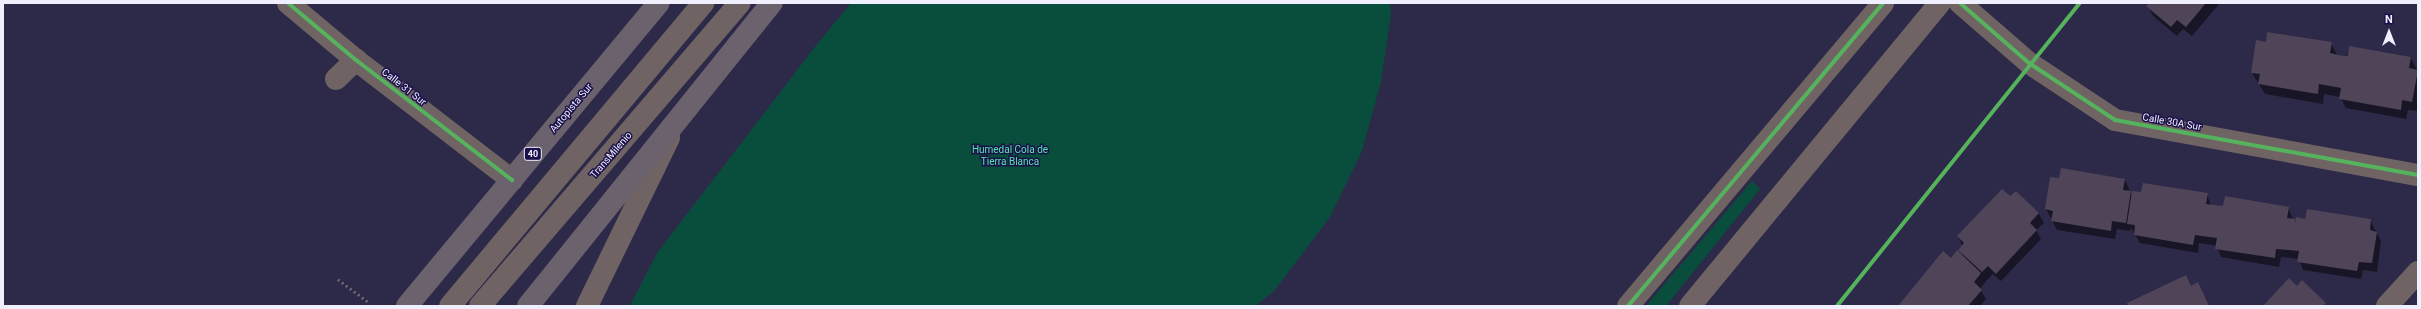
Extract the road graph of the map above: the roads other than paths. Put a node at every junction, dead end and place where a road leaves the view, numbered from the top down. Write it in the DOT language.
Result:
graph roads {
  1 [pos="288,3"];
  2 [pos="659,3"];
  3 [pos="702,3"];
  4 [pos="740,3"];
  5 [pos="772,3"];
  6 [pos="1883,3"];
  7 [pos="1940,3"];
  8 [pos="1960,3"];
  9 [pos="356,60"];
  10 [pos="336,79"];
  11 [pos="677,120"];
  12 [pos="2418,175"];
  13 [pos="512,180"];
  14 [pos="2418,272"];
  15 [pos="407,306"];
  16 [pos="450,306"];
  17 [pos="480,306"];
  18 [pos="528,306"];
  19 [pos="586,306"];
  20 [pos="1628,306"];
  21 [pos="1690,306"];
  22 [pos="2387,306"];
  1 -- 9 [label="street, Calle 31 Sur"];
  2 -- 13 [label="highway, Autopista Sur / 40"];
  3 -- 16 [label="street"];
  4 -- 17 [label="street, TransMilenio"];
  5 -- 11 [label="highway"];
  6 -- 20 [label="street"];
  7 -- 21 [label="street"];
  8 -- 12 [label="street, Calle 30A Sur"];
  9 -- 10 [label="street"];
  9 -- 13 [label="street, Calle 31 Sur"];
  11 -- 18 [label="highway"];
  11 -- 19 [label="street"];
  13 -- 15 [label="highway, Autopista Sur / 40"];
  14 -- 22 [label="street"];
}
